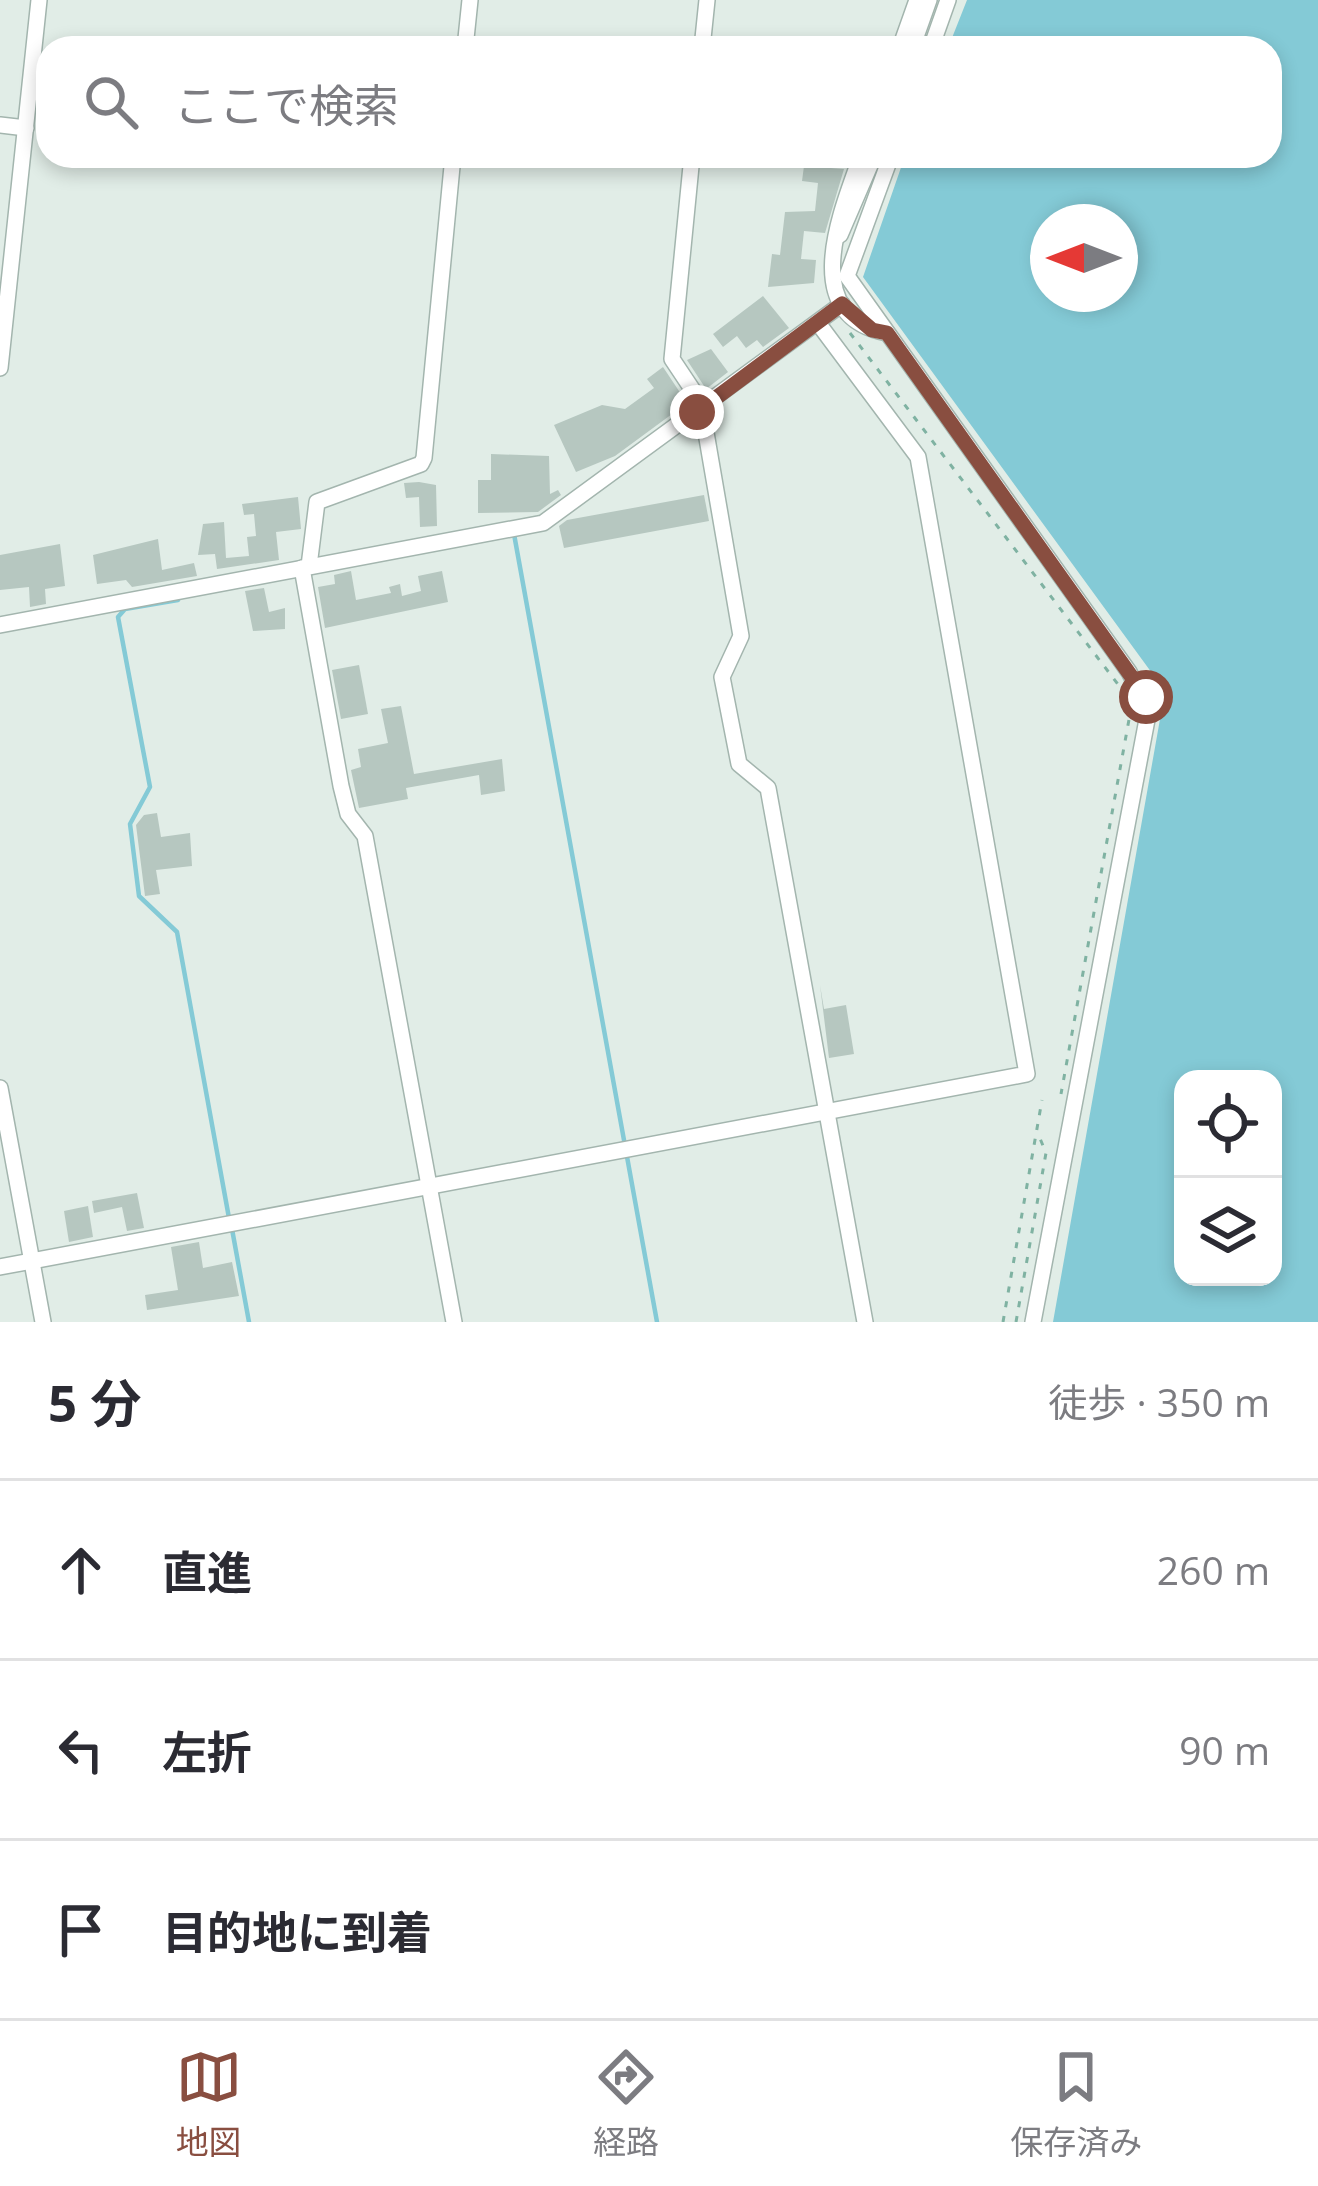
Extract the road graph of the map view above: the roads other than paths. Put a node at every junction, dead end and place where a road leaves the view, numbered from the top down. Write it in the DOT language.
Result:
graph roads {
  1 [pos="39,0"];
  2 [pos="470,0"];
  3 [pos="707,0"];
  4 [pos="917,0"];
  5 [pos="929,0"];
  6 [pos="948,0"];
  7 [pos="466,36"];
  8 [pos="704,36"];
  9 [pos="904,36"];
  10 [pos="916,36"];
  11 [pos="935,36"];
  12 [pos="0,125"];
  13 [pos="26,128"];
  14 [pos="452,168"];
  15 [pos="691,168"];
  16 [pos="857,168"];
  17 [pos="870,168"];
  18 [pos="887,168"];
  19 [pos="865,226"];
  20 [pos="831,248"];
  21 [pos="831,283"];
  22 [pos="833,315"];
  23 [pos="887,333"];
  24 [pos="0,368"];
  25 [pos="700,409"];
  26 [pos="306,567"];
  27 [pos="0,625"];
  28 [pos="0,1088"];
  29 [pos="827,1113"];
  30 [pos="429,1187"];
  31 [pos="32,1261"];
  32 [pos="0,1267"];
  33 [pos="43,1322"];
  34 [pos="454,1322"];
  35 [pos="865,1322"];
  36 [pos="1034,1322"];
  1 -- 13 [label="street"];
  2 -- 7 [label="street"];
  3 -- 8 [label="street"];
  4 -- 9 [label="street"];
  5 -- 10 [label="street"];
  6 -- 11 [label="street"];
  12 -- 13 [label="street"];
  13 -- 24 [label="street"];
  14 -- 26 [label="street"];
  15 -- 25 [label="street"];
  16 -- 20 [label="street"];
  17 -- 20 [label="street"];
  18 -- 19 [label="street"];
  19 -- 21 [label="street"];
  19 -- 23 [label="street"];
  20 -- 21 [label="street"];
  21 -- 22 [label="street"];
  22 -- 23 [label="street"];
  22 -- 25 [label="street"];
  22 -- 29 [label="street"];
  23 -- 36 [label="street"];
  25 -- 26 [label="street"];
  25 -- 29 [label="street"];
  26 -- 27 [label="street"];
  26 -- 30 [label="street"];
  28 -- 31 [label="street"];
  29 -- 30 [label="street"];
  29 -- 35 [label="street"];
  30 -- 31 [label="street"];
  30 -- 34 [label="street"];
  31 -- 32 [label="street"];
  31 -- 33 [label="street"];
}
